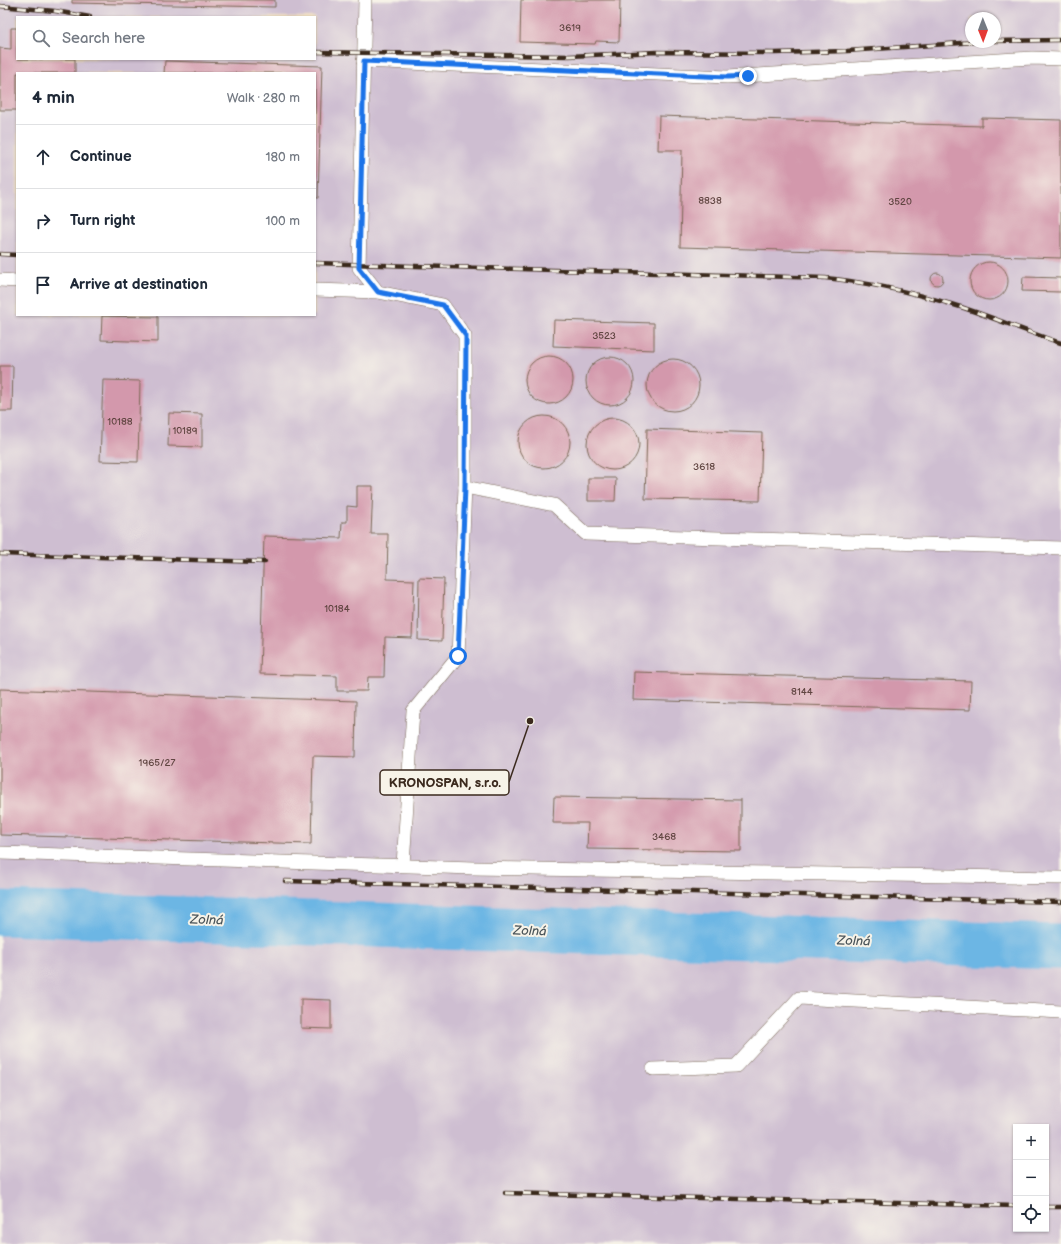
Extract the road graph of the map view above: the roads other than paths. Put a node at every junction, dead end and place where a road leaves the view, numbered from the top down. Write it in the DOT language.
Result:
graph roads {
  1 [pos="365,0"];
  2 [pos="1061,59"];
  3 [pos="364,61"];
  4 [pos="0,280"];
  5 [pos="16,281"];
  6 [pos="316,290"];
  7 [pos="378,292"];
  8 [pos="465,487"];
  9 [pos="1061,548"];
  10 [pos="0,853"];
  11 [pos="403,865"];
  12 [pos="1061,878"];
  13 [pos="1061,1012"];
  14 [pos="653,1069"];
  1 -- 3 [label="lane"];
  2 -- 3 [label="lane"];
  3 -- 7 [label="lane"];
  4 -- 5 [label="lane"];
  6 -- 7 [label="lane"];
  7 -- 8 [label="lane"];
  8 -- 9 [label="lane"];
  8 -- 11 [label="lane"];
  10 -- 11 [label="lane"];
  11 -- 12 [label="lane"];
  13 -- 14 [label="lane"];
}
